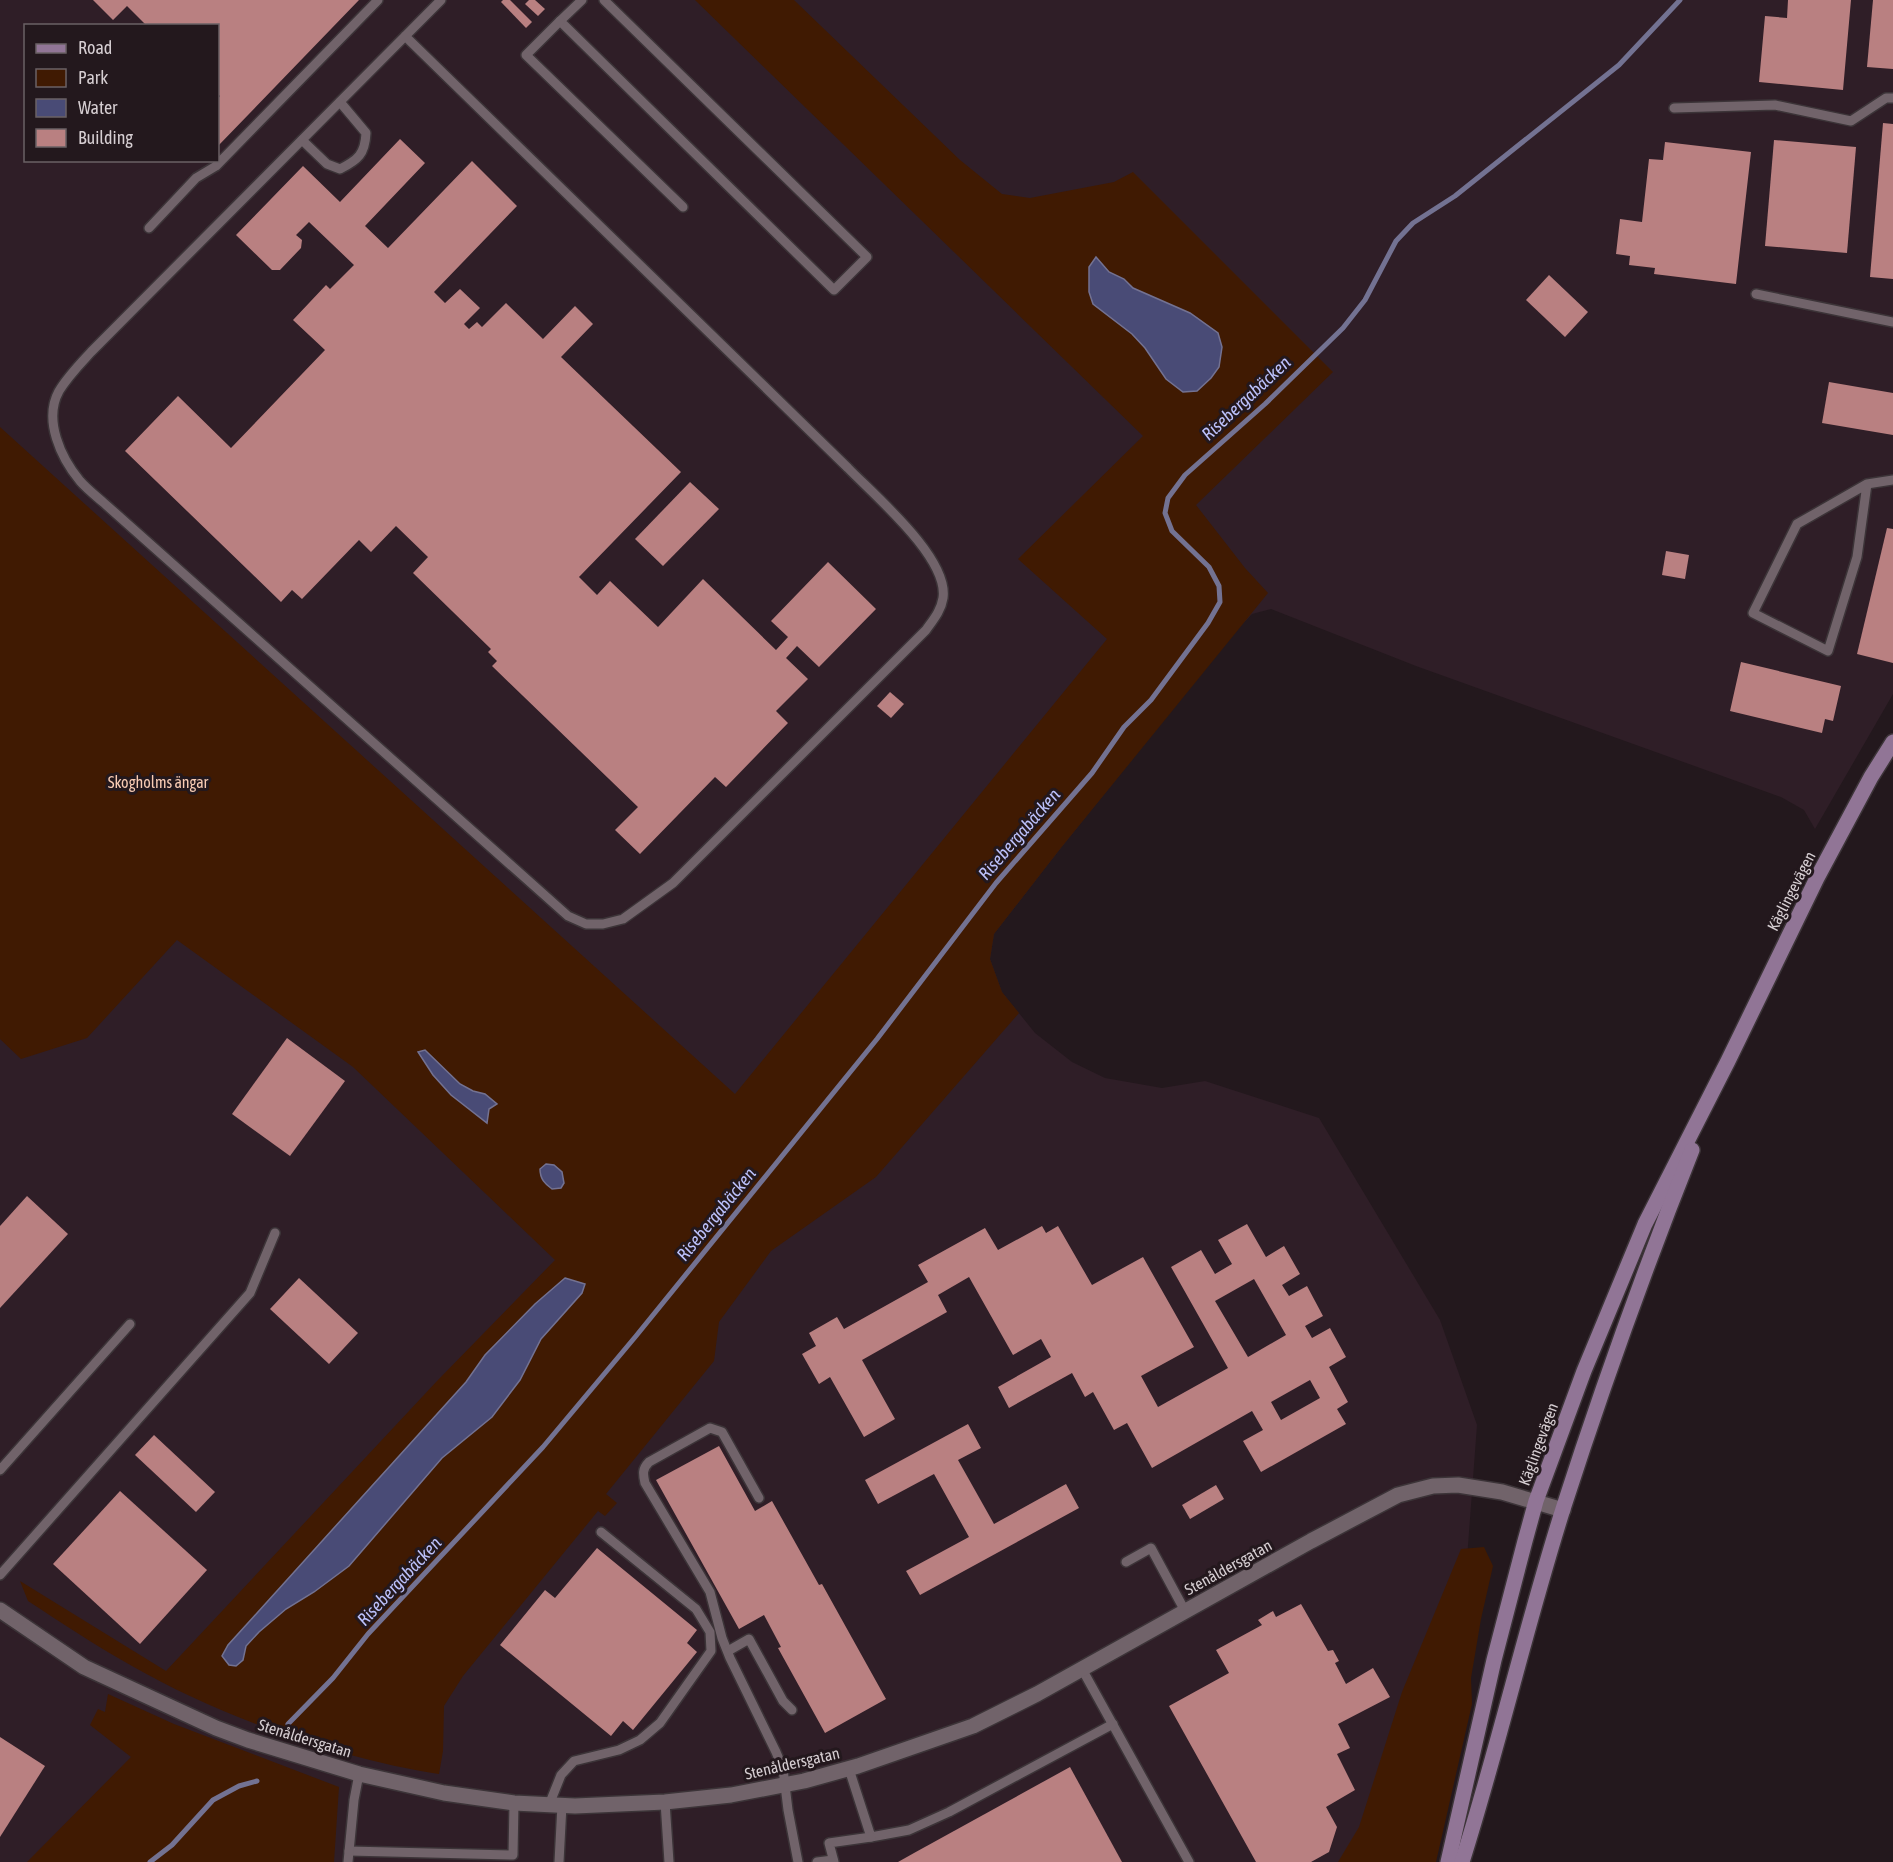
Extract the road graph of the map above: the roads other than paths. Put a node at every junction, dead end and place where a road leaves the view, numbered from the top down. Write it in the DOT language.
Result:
graph roads {
  1 [pos="378,0"];
  2 [pos="441,0"];
  3 [pos="582,0"];
  4 [pos="604,0"];
  5 [pos="560,21"];
  6 [pos="405,36"];
  7 [pos="1893,98"];
  8 [pos="340,102"];
  9 [pos="1674,108"];
  10 [pos="302,140"];
  11 [pos="683,207"];
  12 [pos="149,228"];
  13 [pos="1756,294"];
  14 [pos="1893,322"];
  15 [pos="1893,480"];
  16 [pos="1867,484"];
  17 [pos="1893,742"];
  18 [pos="1728,1061"];
  19 [pos="275,1233"];
  20 [pos="130,1324"];
  21 [pos="0,1470"];
  22 [pos="759,1498"];
  23 [pos="1536,1502"];
  24 [pos="1563,1510"];
  25 [pos="601,1532"];
  26 [pos="1126,1562"];
  27 [pos="0,1575"];
  28 [pos="0,1610"];
  29 [pos="1185,1611"];
  30 [pos="728,1651"];
  31 [pos="1082,1669"];
  32 [pos="792,1710"];
  33 [pos="1113,1724"];
  34 [pos="849,1769"];
  35 [pos="359,1774"];
  36 [pos="786,1785"];
  37 [pos="664,1802"];
  38 [pos="514,1803"];
  39 [pos="555,1805"];
  40 [pos="871,1836"];
  41 [pos="349,1851"];
  42 [pos="833,1861"];
  43 [pos="348,1862"];
  44 [pos="559,1862"];
  45 [pos="669,1862"];
  46 [pos="798,1862"];
  47 [pos="817,1862"];
  48 [pos="1189,1862"];
  49 [pos="1448,1862"];
  50 [pos="1462,1862"];
  1 -- 12 [label="lane"];
  2 -- 6 [label="lane"];
  3 -- 5 [label="lane"];
  4 -- 5 [label="lane"];
  5 -- 11 [label="lane"];
  6 -- 8 [label="lane"];
  6 -- 10 [label="lane"];
  7 -- 9 [label="lane"];
  8 -- 10 [label="lane"];
  8 -- 10 [label="lane"];
  13 -- 14 [label="lane"];
  15 -- 16 [label="lane"];
  16 -- 16 [label="lane"];
  17 -- 18 [label="main road, Käglingevägen"];
  18 -- 23 [label="main road, Käglingevägen"];
  18 -- 24 [label="main road, Käglingevägen"];
  19 -- 27 [label="lane"];
  20 -- 21 [label="lane"];
  22 -- 30 [label="lane"];
  23 -- 24 [label="street, Stenåldersgatan"];
  23 -- 29 [label="street, Stenåldersgatan"];
  23 -- 49 [label="main road, Käglingevägen"];
  24 -- 50 [label="main road, Käglingevägen"];
  25 -- 39 [label="lane"];
  26 -- 29 [label="lane"];
  28 -- 35 [label="street, Stenåldersgatan"];
  29 -- 31 [label="street, Stenåldersgatan"];
  30 -- 32 [label="lane"];
  30 -- 36 [label="lane"];
  31 -- 33 [label="lane"];
  31 -- 34 [label="street, Stenåldersgatan"];
  33 -- 40 [label="lane"];
  33 -- 48 [label="lane"];
  34 -- 36 [label="street, Stenåldersgatan"];
  34 -- 40 [label="lane"];
  35 -- 38 [label="street, Stenåldersgatan"];
  35 -- 41 [label="lane"];
  36 -- 37 [label="street, Stenåldersgatan"];
  36 -- 46 [label="lane"];
  37 -- 39 [label="street, Stenåldersgatan"];
  37 -- 45 [label="lane"];
  38 -- 39 [label="street, Stenåldersgatan"];
  38 -- 41 [label="lane"];
  39 -- 44 [label="lane"];
  40 -- 42 [label="lane"];
  41 -- 43 [label="lane"];
  42 -- 47 [label="lane"];
}
